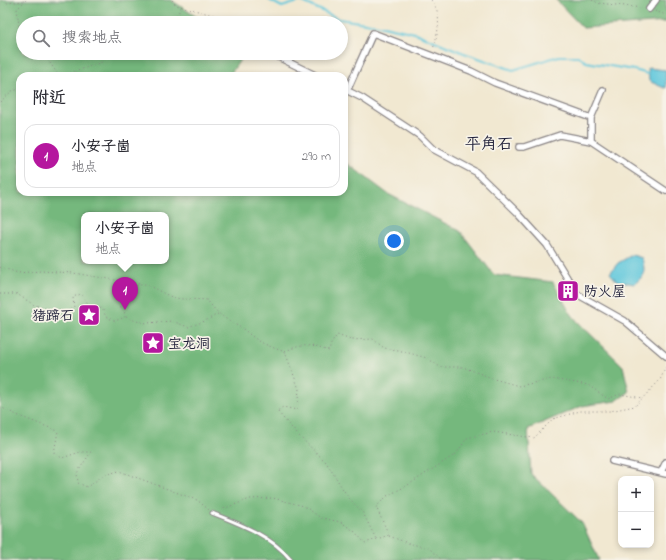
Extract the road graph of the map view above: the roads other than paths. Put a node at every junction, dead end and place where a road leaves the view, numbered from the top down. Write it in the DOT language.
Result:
graph roads {
  1 [pos="656,0"];
  2 [pos="649,9"];
  3 [pos="284,60"];
  4 [pos="309,72"];
  5 [pos="348,86"];
  6 [pos="603,90"];
  7 [pos="348,91"];
  8 [pos="590,118"];
  9 [pos="591,141"];
  10 [pos="519,147"];
  11 [pos="666,191"];
  12 [pos="666,356"];
  13 [pos="612,461"];
  14 [pos="666,462"];
  15 [pos="664,473"];
  16 [pos="212,513"];
  17 [pos="291,560"];
  1 -- 2 [label="street"];
  3 -- 4 [label="street"];
  5 -- 8 [label="street"];
  6 -- 8 [label="street"];
  7 -- 12 [label="street"];
  8 -- 9 [label="street"];
  9 -- 10 [label="street"];
  9 -- 11 [label="street"];
  13 -- 15 [label="street"];
  14 -- 15 [label="street"];
  16 -- 17 [label="lane"];
}
